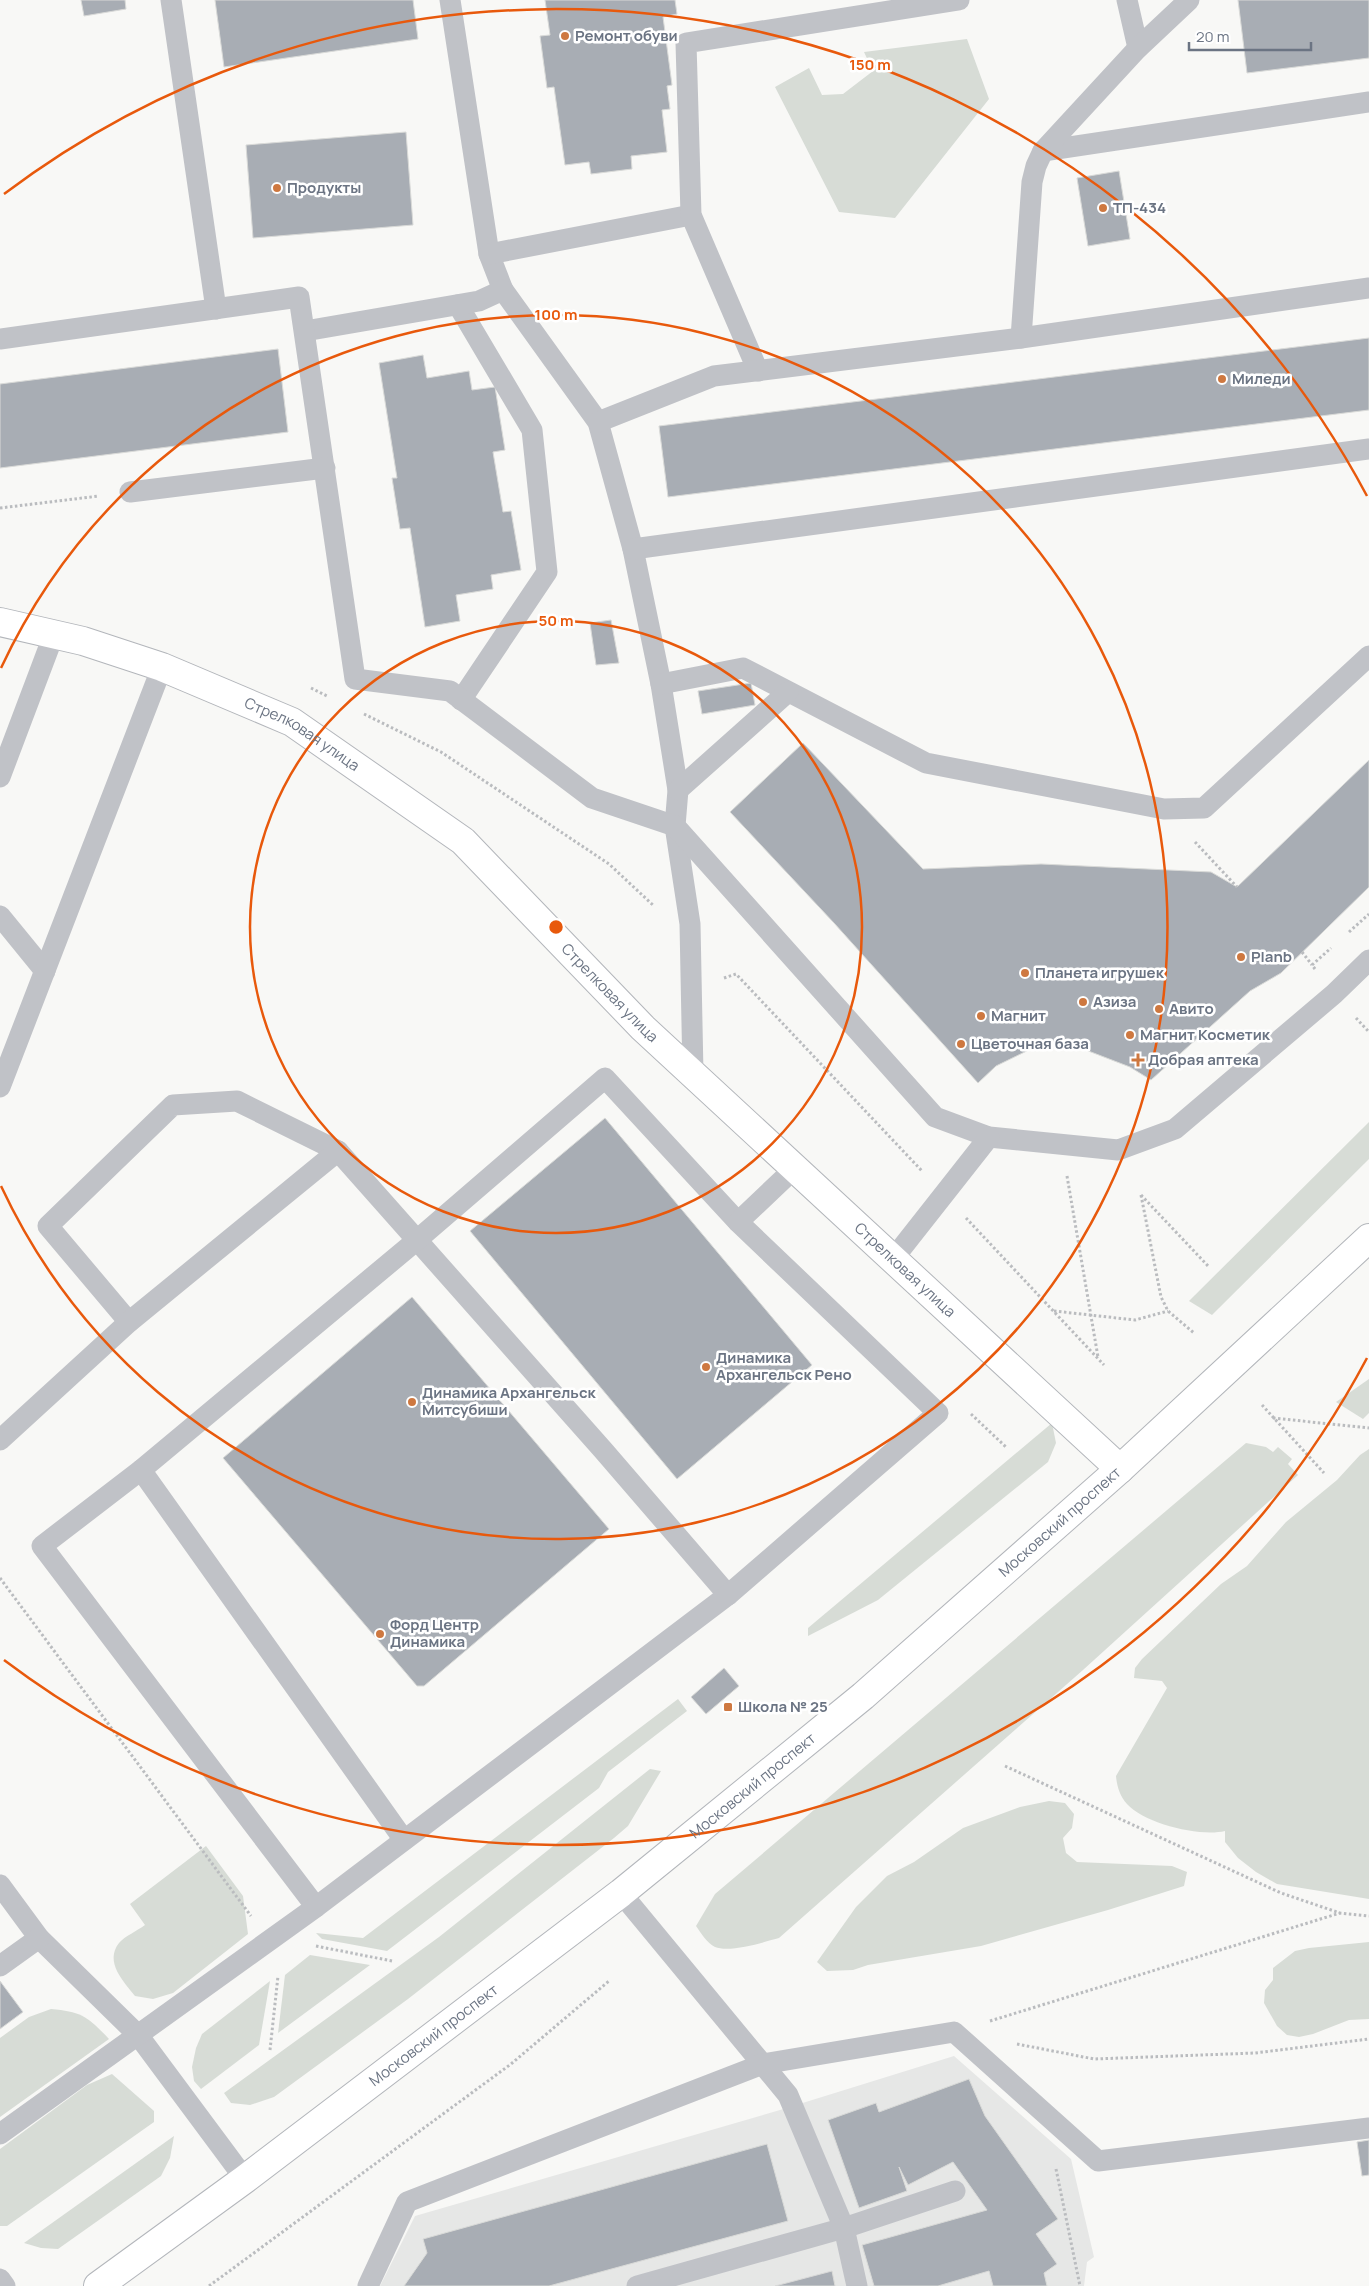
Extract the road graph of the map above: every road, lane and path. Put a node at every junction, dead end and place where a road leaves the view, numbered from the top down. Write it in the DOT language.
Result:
graph roads {
  1 [pos="171,0"];
  2 [pos="450,0"];
  3 [pos="959,0"];
  4 [pos="1127,0"];
  5 [pos="1189,0"];
  6 [pos="1138,48"];
  7 [pos="1369,102"];
  8 [pos="1044,150"];
  9 [pos="691,215"];
  10 [pos="489,254"];
  11 [pos="1369,288"];
  12 [pos="503,290"];
  13 [pos="458,305"];
  14 [pos="216,309"];
  15 [pos="304,331"];
  16 [pos="1021,338"];
  17 [pos="0,339"];
  18 [pos="758,371"];
  19 [pos="598,422"];
  20 [pos="1369,449"];
  21 [pos="325,468"];
  22 [pos="130,492"];
  23 [pos="0,508"];
  24 [pos="633,549"];
  25 [pos="0,622"];
  26 [pos="54,634"];
  27 [pos="1369,656"];
  28 [pos="162,667"];
  29 [pos="661,684"];
  30 [pos="788,692"];
  31 [pos="461,700"];
  32 [pos="0,777"];
  33 [pos="678,790"];
  34 [pos="1164,809"];
  35 [pos="675,826"];
  36 [pos="1237,887"];
  37 [pos="0,916"];
  38 [pos="1302,952"];
  39 [pos="1369,960"];
  40 [pos="1312,965"];
  41 [pos="45,971"];
  42 [pos="690,987"];
  43 [pos="693,1074"];
  44 [pos="0,1087"];
  45 [pos="989,1137"];
  46 [pos="1062,1145"];
  47 [pos="338,1151"];
  48 [pos="795,1168"];
  49 [pos="944,1194"];
  50 [pos="738,1222"];
  51 [pos="1369,1238"];
  52 [pos="418,1240"];
  53 [pos="893,1259"];
  54 [pos="1210,1267"];
  55 [pos="1054,1311"];
  56 [pos="1168,1311"];
  57 [pos="1091,1315"];
  58 [pos="129,1322"];
  59 [pos="1194,1333"];
  60 [pos="1098,1358"];
  61 [pos="1104,1365"];
  62 [pos="1262,1405"];
  63 [pos="1273,1418"];
  64 [pos="1369,1428"];
  65 [pos="0,1440"];
  66 [pos="1120,1469"];
  67 [pos="141,1470"];
  68 [pos="1324,1474"];
  69 [pos="0,1578"];
  70 [pos="728,1595"];
  71 [pos="1005,1766"];
  72 [pos="404,1840"];
  73 [pos="621,1892"];
  74 [pos="3,1894"];
  75 [pos="316,1906"];
  76 [pos="1340,1913"];
  77 [pos="1369,1916"];
  78 [pos="39,1938"];
  79 [pos="269,1940"];
  80 [pos="311,1946"];
  81 [pos="392,1960"];
  82 [pos="0,1966"];
  83 [pos="609,1981"];
  84 [pos="954,2032"];
  85 [pos="138,2035"];
  86 [pos="1369,2039"];
  87 [pos="1010,2043"];
  88 [pos="270,2050"];
  89 [pos="763,2064"];
  90 [pos="1044,2114"];
  91 [pos="1369,2128"];
  92 [pos="0,2134"];
  93 [pos="244,2179"];
  94 [pos="954,2191"];
  95 [pos="844,2228"];
  96 [pos="0,2279"];
  97 [pos="5,2286"];
  98 [pos="98,2286"];
  99 [pos="209,2286"];
  100 [pos="368,2286"];
  101 [pos="637,2286"];
  102 [pos="857,2286"];
  103 [pos="1080,2286"];
  1 -- 14 [label="lane"];
  2 -- 10 [label="lane"];
  3 -- 9 [label="lane"];
  4 -- 6 [label="lane"];
  5 -- 6 [label="lane"];
  6 -- 8 [label="lane"];
  7 -- 8 [label="lane"];
  8 -- 16 [label="lane"];
  9 -- 10 [label="lane"];
  9 -- 18 [label="lane"];
  10 -- 12 [label="lane"];
  11 -- 16 [label="lane"];
  12 -- 13 [label="lane"];
  12 -- 19 [label="lane"];
  13 -- 15 [label="lane"];
  13 -- 31 [label="lane"];
  14 -- 15 [label="lane"];
  14 -- 17 [label="lane"];
  15 -- 21 [label="lane"];
  16 -- 18 [label="lane"];
  18 -- 19 [label="lane"];
  19 -- 24 [label="lane"];
  20 -- 24 [label="lane"];
  21 -- 22 [label="lane"];
  21 -- 31 [label="lane"];
  22 -- 23 [label="path"];
  24 -- 29 [label="lane"];
  25 -- 26 [label="main road, Стрелковая улица"];
  26 -- 28 [label="main road, Стрелковая улица"];
  26 -- 32 [label="lane"];
  27 -- 34 [label="lane"];
  28 -- 41 [label="lane"];
  28 -- 43 [label="main road, Стрелковая улица"];
  29 -- 30 [label="lane"];
  29 -- 33 [label="lane"];
  30 -- 33 [label="lane"];
  30 -- 34 [label="lane"];
  31 -- 35 [label="lane"];
  33 -- 35 [label="lane"];
  34 -- 36 [label="path"];
  35 -- 42 [label="lane"];
  35 -- 45 [label="lane"];
  37 -- 41 [label="lane"];
  38 -- 40 [label="path"];
  39 -- 46 [label="lane"];
  41 -- 44 [label="lane"];
  42 -- 43 [label="lane"];
  42 -- 49 [label="path"];
  43 -- 48 [label="main road, Стрелковая улица"];
  45 -- 46 [label="lane"];
  45 -- 49 [label="lane"];
  46 -- 57 [label="path"];
  47 -- 52 [label="lane"];
  47 -- 58 [label="lane"];
  47 -- 58 [label="lane"];
  48 -- 50 [label="lane"];
  48 -- 53 [label="main road, Стрелковая улица"];
  49 -- 53 [label="lane"];
  49 -- 55 [label="path"];
  50 -- 52 [label="lane"];
  50 -- 70 [label="lane"];
  51 -- 66 [label="main road, Московский проспект"];
  52 -- 67 [label="lane"];
  52 -- 70 [label="lane"];
  53 -- 66 [label="main road, Стрелковая улица"];
  54 -- 56 [label="path"];
  55 -- 57 [label="path"];
  55 -- 60 [label="path"];
  56 -- 57 [label="path"];
  56 -- 59 [label="path"];
  57 -- 60 [label="path"];
  58 -- 65 [label="lane"];
  60 -- 61 [label="path"];
  62 -- 63 [label="path"];
  63 -- 64 [label="path"];
  63 -- 68 [label="path"];
  66 -- 73 [label="main road, Московский проспект"];
  67 -- 72 [label="lane"];
  67 -- 75 [label="lane"];
  69 -- 79 [label="path"];
  70 -- 72 [label="lane"];
  71 -- 76 [label="path"];
  72 -- 75 [label="lane"];
  73 -- 89 [label="lane"];
  73 -- 93 [label="main road, Московский проспект"];
  74 -- 78 [label="lane"];
  75 -- 79 [label="lane"];
  76 -- 77 [label="path"];
  76 -- 84 [label="path"];
  78 -- 82 [label="lane"];
  78 -- 85 [label="lane"];
  79 -- 85 [label="lane"];
  79 -- 88 [label="path"];
  80 -- 81 [label="path"];
  83 -- 99 [label="path"];
  84 -- 89 [label="lane"];
  84 -- 90 [label="lane"];
  85 -- 92 [label="lane"];
  85 -- 93 [label="lane"];
  86 -- 87 [label="path"];
  89 -- 95 [label="lane"];
  89 -- 100 [label="lane"];
  90 -- 91 [label="lane"];
  90 -- 103 [label="path"];
  93 -- 98 [label="main road, Московский проспект"];
  94 -- 95 [label="lane"];
  95 -- 101 [label="lane"];
  95 -- 102 [label="lane"];
  96 -- 97 [label="lane"];
}
